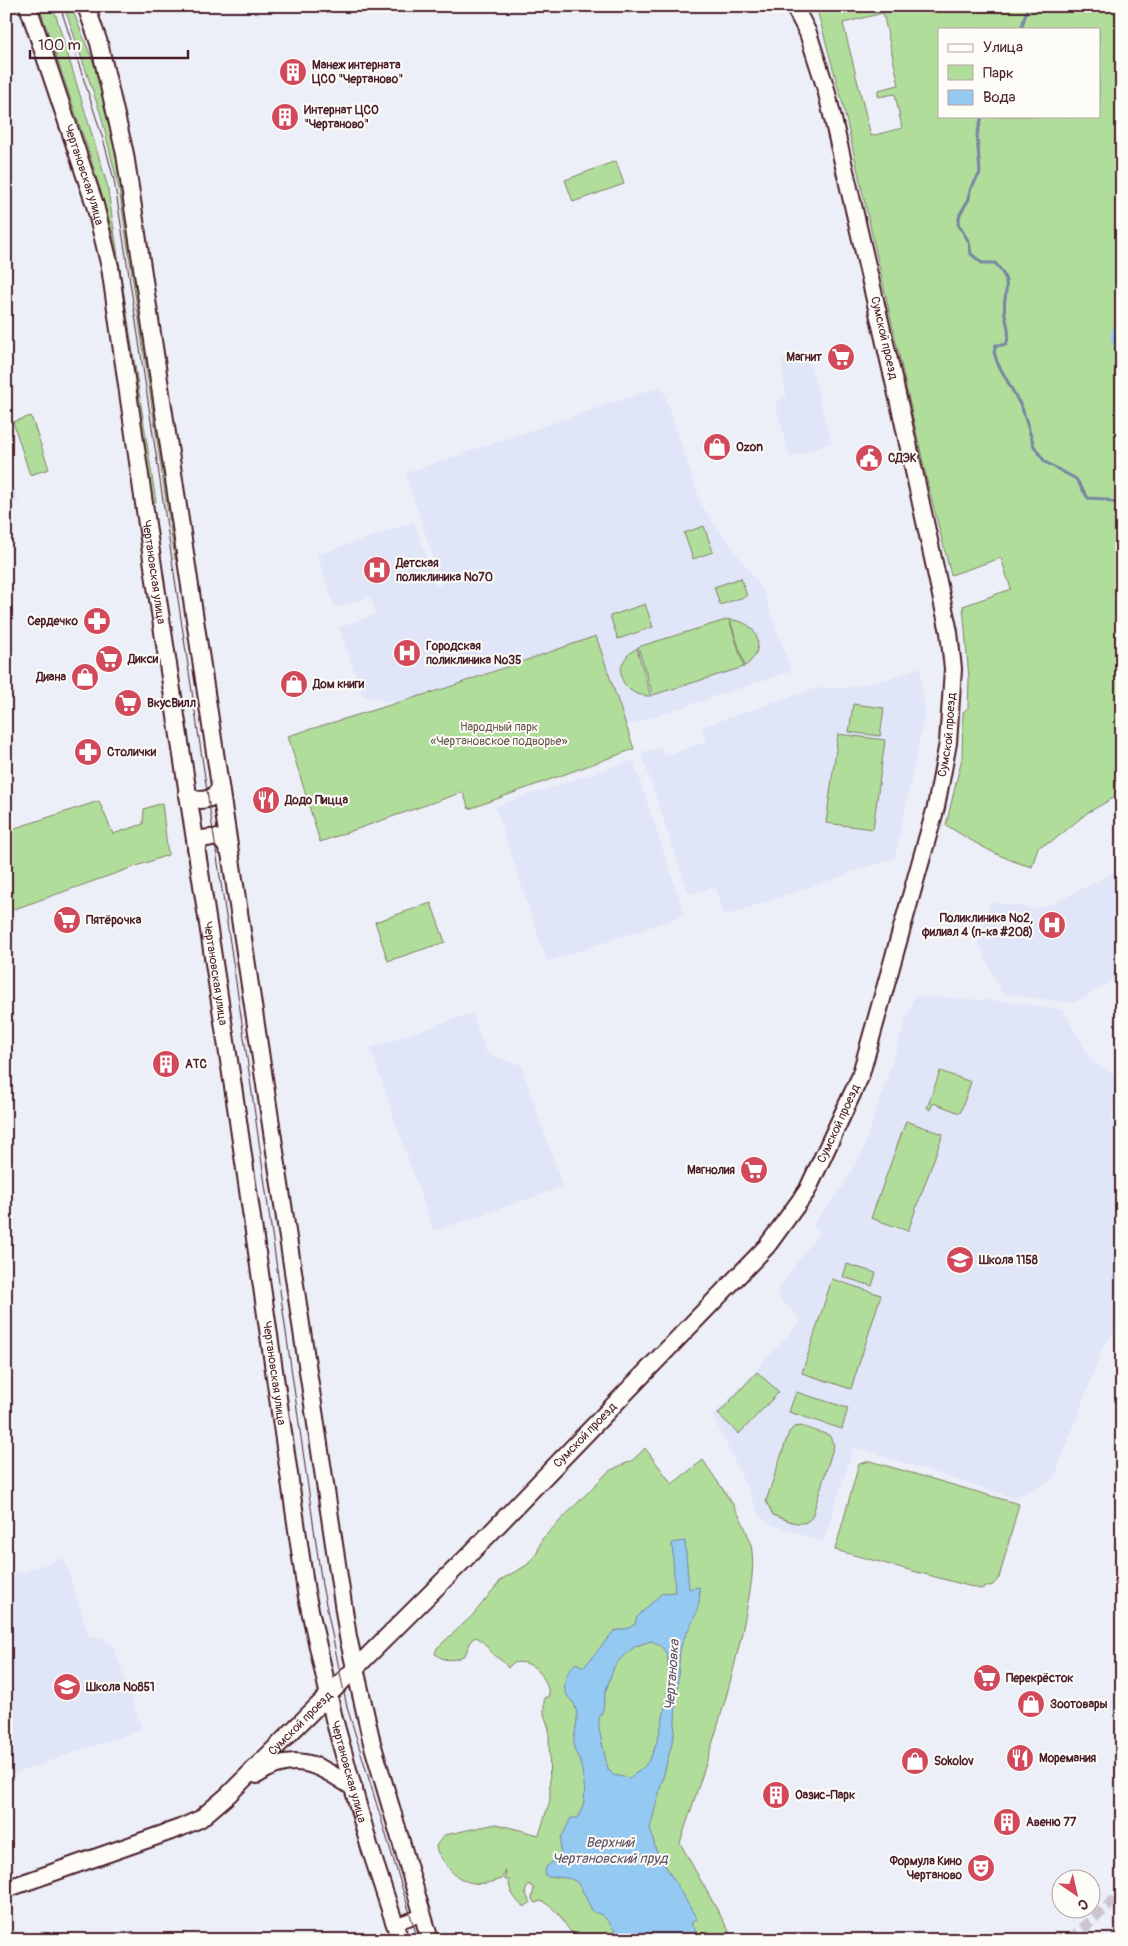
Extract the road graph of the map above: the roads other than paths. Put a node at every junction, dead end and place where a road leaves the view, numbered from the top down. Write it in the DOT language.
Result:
graph roads {
  1 [pos="28,6"];
  2 [pos="86,6"];
  3 [pos="794,6"];
  4 [pos="219,789"];
  5 [pos="187,794"];
  6 [pos="196,848"];
  7 [pos="228,850"];
  8 [pos="354,1670"];
  9 [pos="328,1696"];
  10 [pos="354,1788"];
  11 [pos="228,1795"];
  12 [pos="6,1889"];
  13 [pos="395,1924"];
  14 [pos="428,1931"];
  15 [pos="400,1940"];
  1 -- 5 [label="main road, Чертановская улица"];
  2 -- 4 [label="main road"];
  3 -- 8 [label="main road, Сумской проезд"];
  4 -- 5 [label="main road"];
  4 -- 7 [label="main road"];
  5 -- 6 [label="main road, Чертановская улица"];
  6 -- 7 [label="main road"];
  6 -- 9 [label="main road, Чертановская улица"];
  7 -- 8 [label="main road"];
  8 -- 9 [label="main road, Сумской проезд"];
  8 -- 14 [label="main road"];
  9 -- 10 [label="main road, Чертановская улица"];
  9 -- 11 [label="main road, Сумской проезд"];
  10 -- 11 [label="main road"];
  10 -- 13 [label="main road, Чертановская улица"];
  11 -- 12 [label="main road, Сумской проезд"];
  13 -- 14 [label="street"];
  13 -- 15 [label="main road, Чертановская улица"];
}
